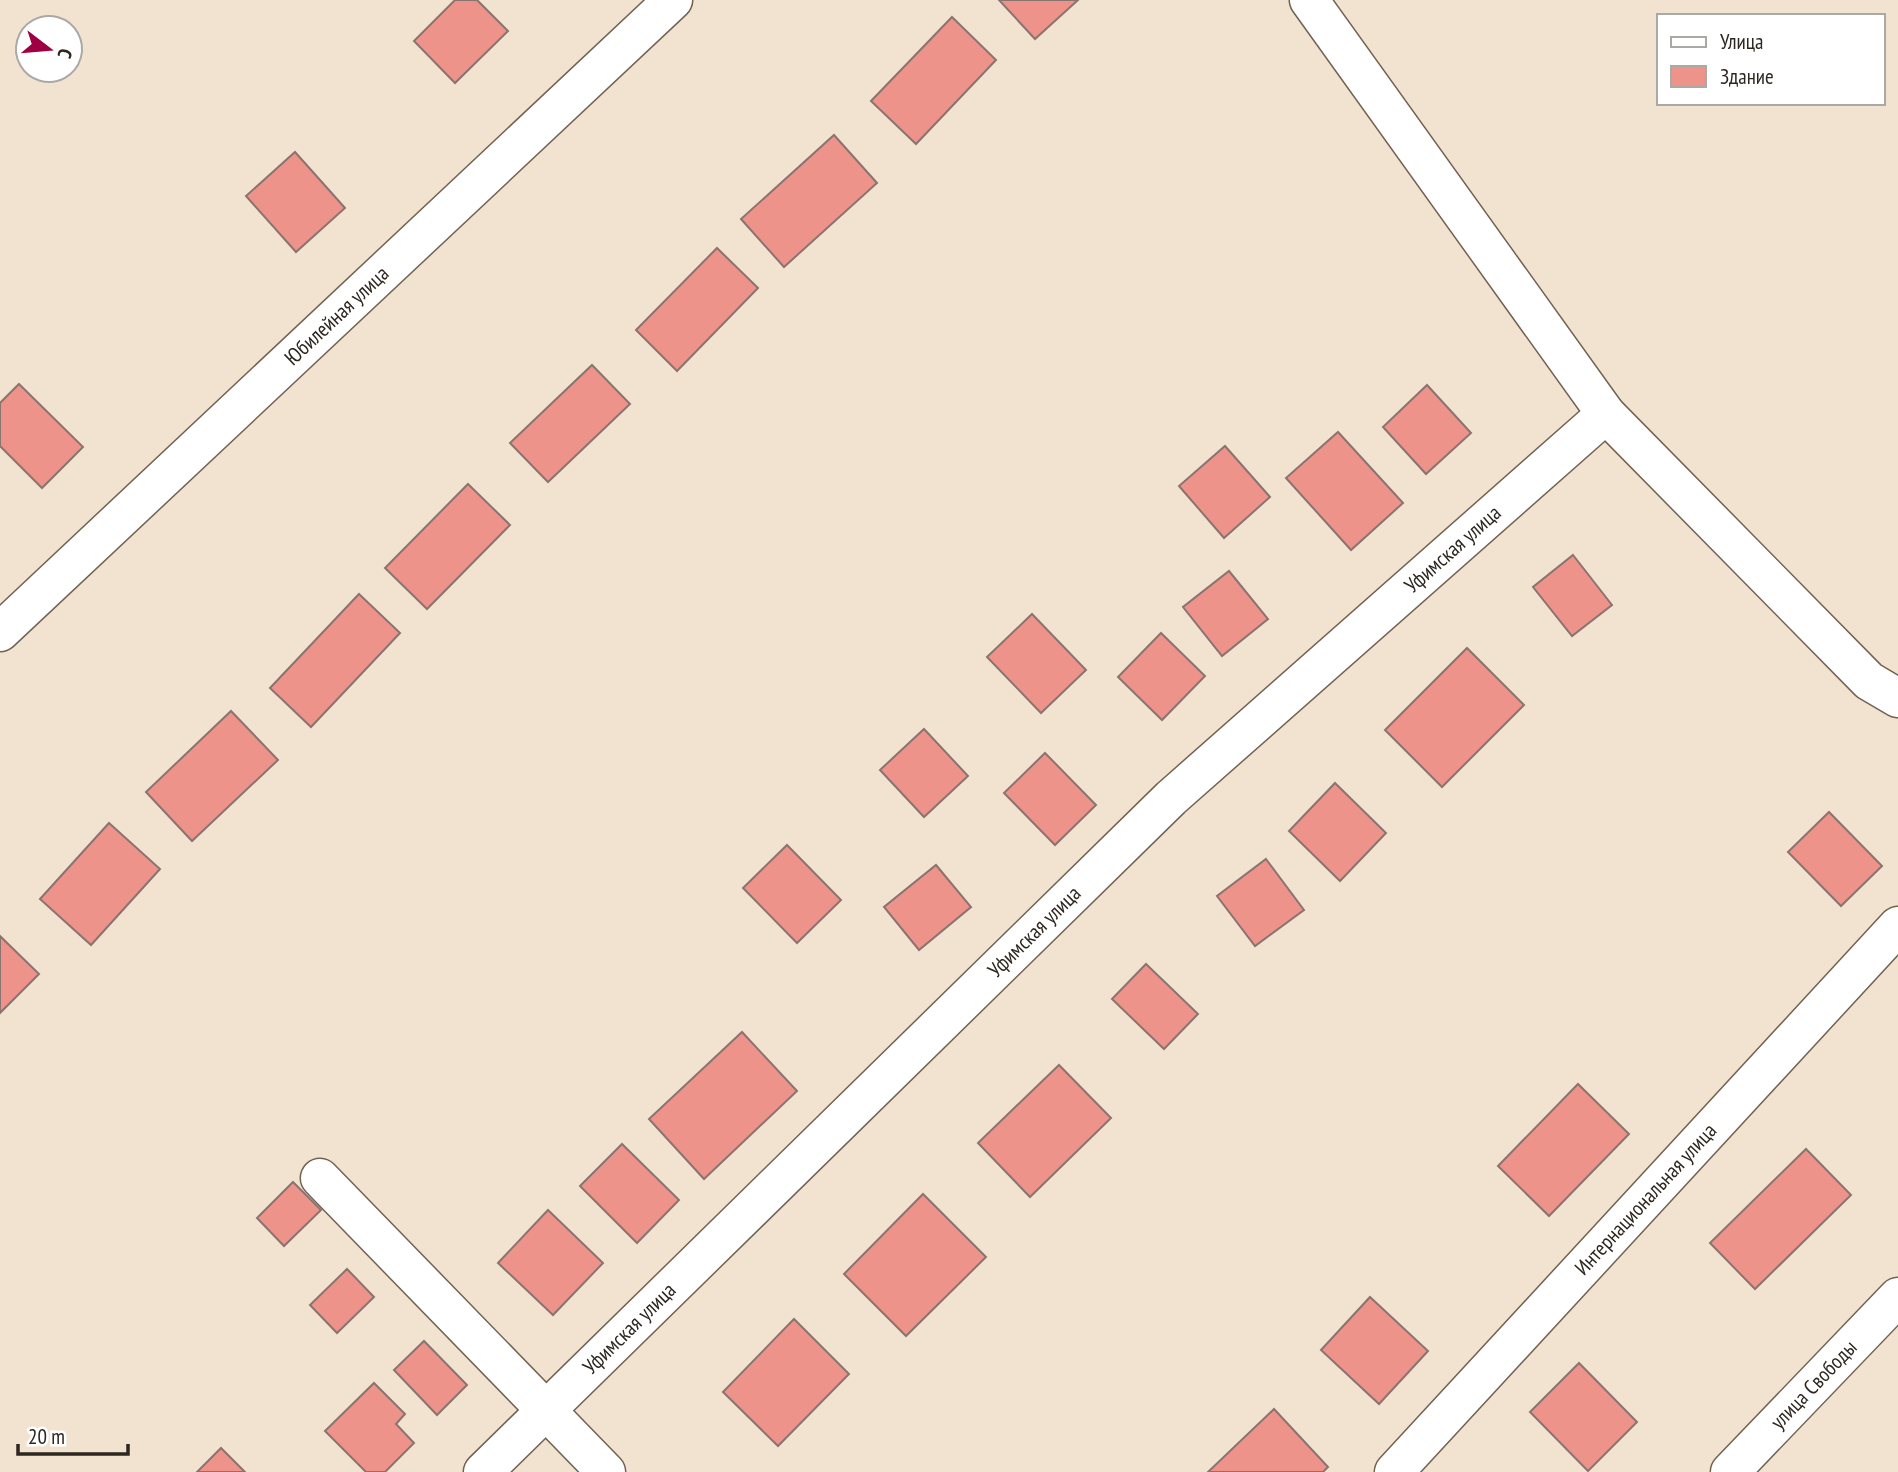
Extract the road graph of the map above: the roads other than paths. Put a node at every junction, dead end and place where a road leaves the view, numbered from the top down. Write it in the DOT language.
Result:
graph roads {
  1 [pos="673,0"];
  2 [pos="1309,0"];
  3 [pos="1606,414"];
  4 [pos="0,632"];
  5 [pos="1898,698"];
  6 [pos="1898,926"];
  7 [pos="320,1178"];
  8 [pos="1898,1297"];
  9 [pos="548,1409"];
  10 [pos="483,1472"];
  11 [pos="606,1472"];
  12 [pos="1394,1472"];
  13 [pos="1730,1472"];
  1 -- 4 [label="street, Юбилейная улица"];
  2 -- 3 [label="street"];
  3 -- 5 [label="street"];
  3 -- 9 [label="street, Уфимская улица"];
  6 -- 12 [label="street, Интернациональная улица"];
  7 -- 9 [label="street"];
  8 -- 13 [label="street, улица Свободы"];
  9 -- 10 [label="street, Уфимская улица"];
  9 -- 11 [label="street"];
}
